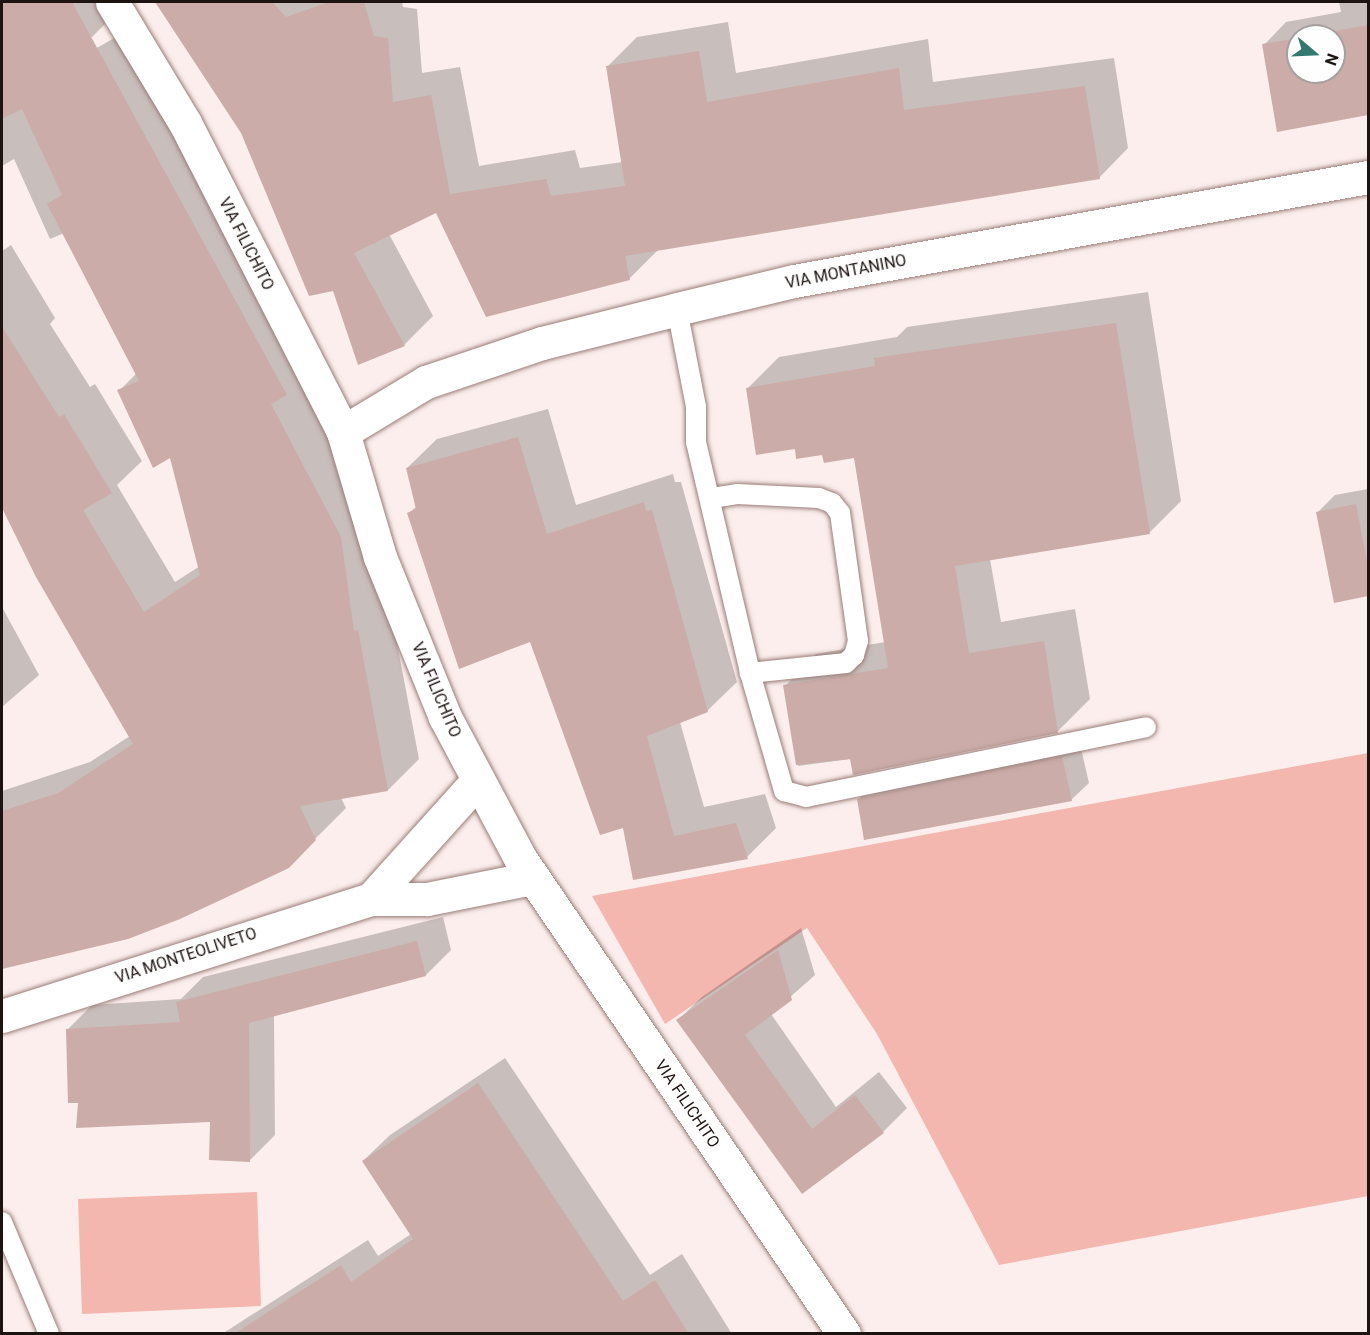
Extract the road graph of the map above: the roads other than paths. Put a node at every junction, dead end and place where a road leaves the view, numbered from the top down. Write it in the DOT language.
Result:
graph roads {
  1 [pos="112,2"];
  2 [pos="1368,177"];
  3 [pos="677,309"];
  4 [pos="343,432"];
  5 [pos="712,498"];
  6 [pos="750,672"];
  7 [pos="1146,727"];
  8 [pos="478,780"];
  9 [pos="532,878"];
  10 [pos="371,899"];
  11 [pos="2,1016"];
  12 [pos="2,1222"];
  13 [pos="50,1334"];
  14 [pos="844,1334"];
  1 -- 4 [label="street, VIA FILICHITO"];
  2 -- 3 [label="street, VIA MONTANINO"];
  3 -- 4 [label="street, VIA MONTANINO"];
  3 -- 5 [label="lane"];
  4 -- 8 [label="street, VIA FILICHITO"];
  5 -- 6 [label="lane"];
  5 -- 6 [label="lane"];
  6 -- 7 [label="lane"];
  8 -- 9 [label="street, VIA FILICHITO"];
  8 -- 10 [label="street"];
  9 -- 10 [label="street, VIA MONTEOLIVETO"];
  9 -- 14 [label="street, VIA FILICHITO"];
  10 -- 11 [label="street, VIA MONTEOLIVETO"];
  12 -- 13 [label="lane"];
}
